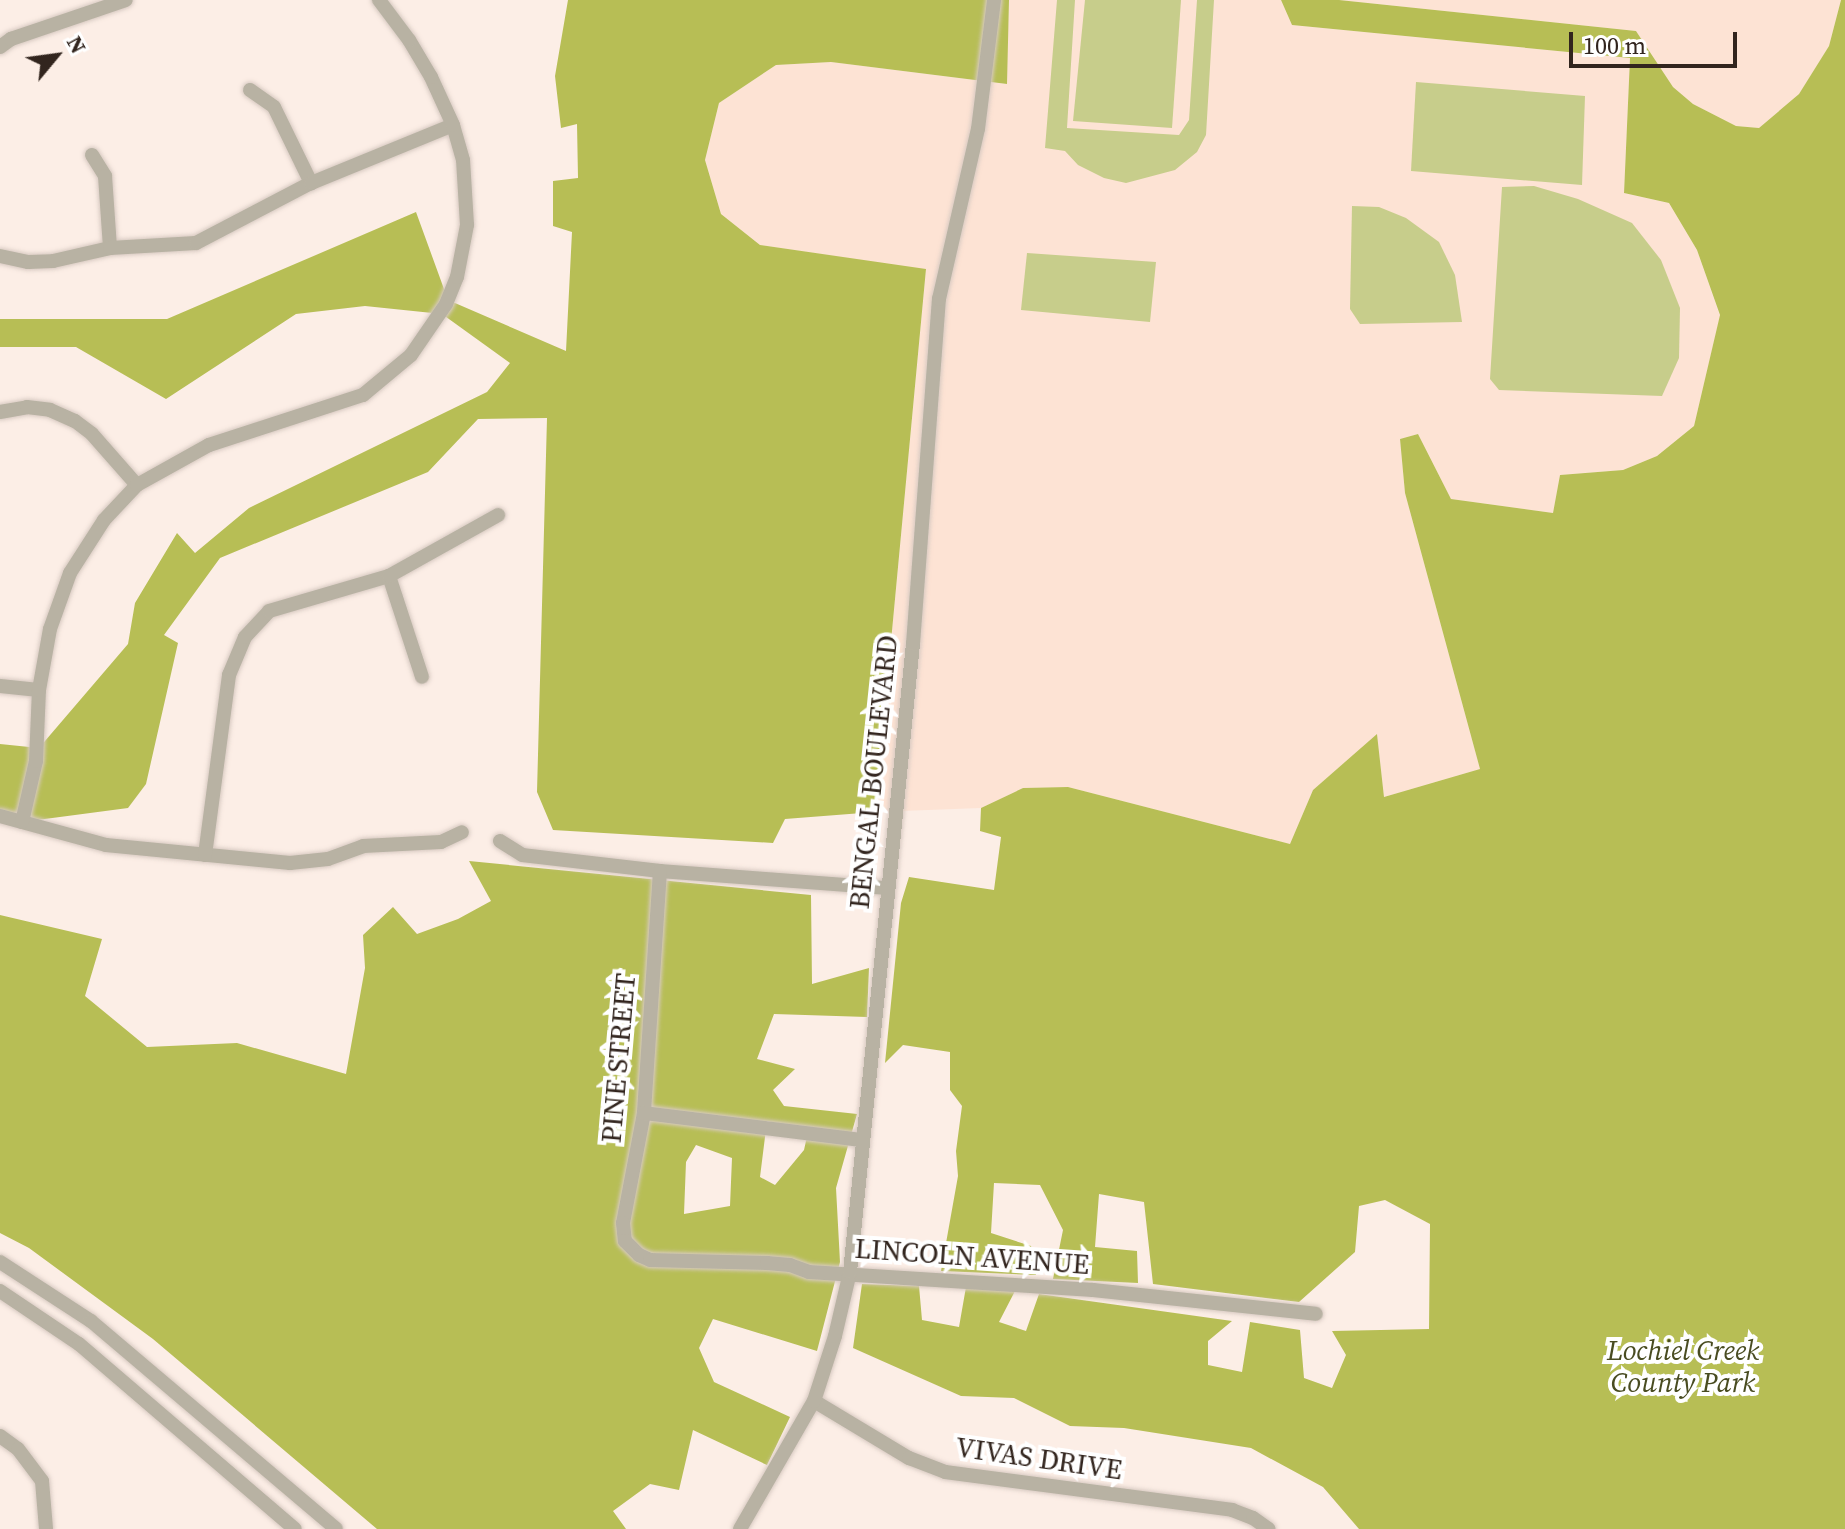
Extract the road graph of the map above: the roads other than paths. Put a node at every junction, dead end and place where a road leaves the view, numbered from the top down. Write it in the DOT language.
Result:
graph roads {
  1 [pos="126,0"];
  2 [pos="379,0"];
  3 [pos="994,0"];
  4 [pos="0,47"];
  5 [pos="250,90"];
  6 [pos="453,125"];
  7 [pos="92,155"];
  8 [pos="311,183"];
  9 [pos="110,248"];
  10 [pos="0,256"];
  11 [pos="0,412"];
  12 [pos="137,485"];
  13 [pos="498,515"];
  14 [pos="389,576"];
  15 [pos="422,677"];
  16 [pos="0,686"];
  17 [pos="39,690"];
  18 [pos="0,816"];
  19 [pos="22,822"];
  20 [pos="462,832"];
  21 [pos="500,841"];
  22 [pos="205,855"];
  23 [pos="660,871"];
  24 [pos="887,888"];
  25 [pos="644,1113"];
  26 [pos="862,1140"];
  27 [pos="629,1247"];
  28 [pos="0,1262"];
  29 [pos="850,1272"];
  30 [pos="0,1291"];
  31 [pos="1316,1314"];
  32 [pos="814,1401"];
  33 [pos="0,1436"];
  34 [pos="46,1529"];
  35 [pos="295,1529"];
  36 [pos="336,1529"];
  37 [pos="740,1529"];
  38 [pos="1269,1529"];
  1 -- 4 [label="street"];
  2 -- 6 [label="street"];
  3 -- 24 [label="street, BENGAL BOULEVARD"];
  5 -- 8 [label="street"];
  6 -- 8 [label="street"];
  6 -- 12 [label="street"];
  7 -- 9 [label="street"];
  8 -- 9 [label="street"];
  9 -- 10 [label="street"];
  11 -- 12 [label="street"];
  12 -- 17 [label="street"];
  13 -- 14 [label="street"];
  14 -- 15 [label="street"];
  14 -- 22 [label="street"];
  16 -- 17 [label="street"];
  17 -- 19 [label="street"];
  18 -- 19 [label="street"];
  19 -- 22 [label="street"];
  20 -- 22 [label="street"];
  21 -- 23 [label="street"];
  23 -- 24 [label="street"];
  23 -- 25 [label="street, PINE STREET"];
  24 -- 26 [label="street, BENGAL BOULEVARD"];
  25 -- 26 [label="street"];
  25 -- 27 [label="street, PINE STREET"];
  26 -- 29 [label="street, BENGAL BOULEVARD"];
  27 -- 29 [label="street, LINCOLN AVENUE"];
  28 -- 36 [label="street"];
  29 -- 31 [label="street, LINCOLN AVENUE"];
  29 -- 32 [label="street, BENGAL BOULEVARD"];
  30 -- 35 [label="street"];
  32 -- 37 [label="street, BENGAL BOULEVARD"];
  32 -- 38 [label="street, VIVAS DRIVE"];
  33 -- 34 [label="street"];
}
